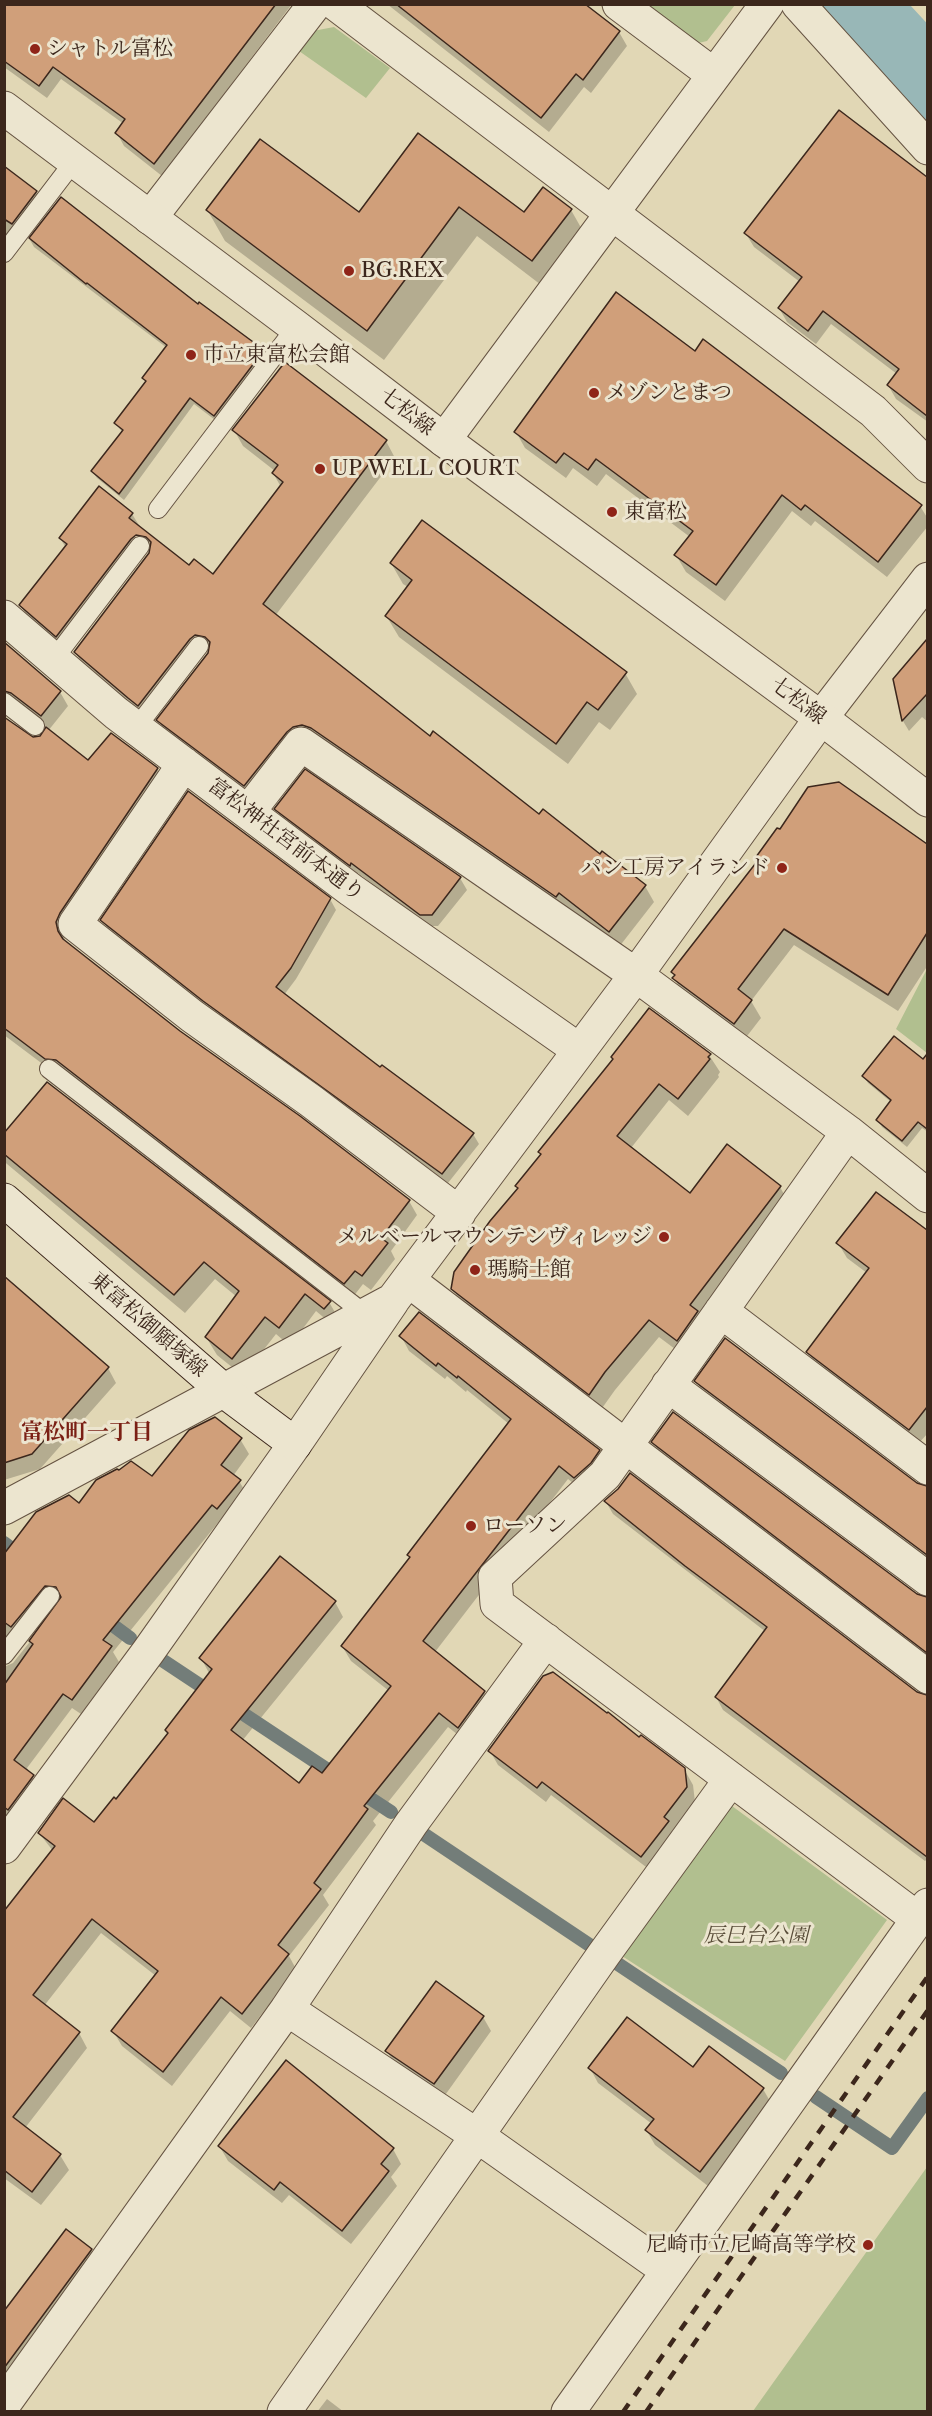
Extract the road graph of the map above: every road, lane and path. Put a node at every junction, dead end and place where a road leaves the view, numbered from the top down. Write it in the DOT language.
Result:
graph roads {
  1 [pos="315,4"];
  2 [pos="336,4"];
  3 [pos="619,4"];
  4 [pos="767,4"];
  5 [pos="798,4"];
  6 [pos="714,75"];
  7 [pos="4,108"];
  8 [pos="927,148"];
  9 [pos="75,160"];
  10 [pos="612,213"];
  11 [pos="150,218"];
  12 [pos="4,253"];
  13 [pos="296,327"];
  14 [pos="444,440"];
  15 [pos="927,466"];
  16 [pos="158,509"];
  17 [pos="140,546"];
  18 [pos="927,579"];
  19 [pos="4,617"];
  20 [pos="199,646"];
  21 [pos="54,659"];
  22 [pos="4,702"];
  23 [pos="821,718"];
  24 [pos="35,726"];
  25 [pos="136,728"];
  26 [pos="184,764"];
  27 [pos="927,800"];
  28 [pos="248,812"];
  29 [pos="636,975"];
  30 [pos="579,1050"];
  31 [pos="49,1069"];
  32 [pos="848,1132"];
  33 [pos="927,1196"];
  34 [pos="4,1200"];
  35 [pos="459,1213"];
  36 [pos="389,1298"];
  37 [pos="721,1311"];
  38 [pos="668,1385"];
  39 [pos="224,1391"];
  40 [pos="296,1444"];
  41 [pos="625,1447"];
  42 [pos="927,1468"];
  43 [pos="4,1508"];
  44 [pos="927,1579"];
  45 [pos="50,1596"];
  46 [pos="546,1640"];
  47 [pos="4,1655"];
  48 [pos="927,1677"];
  49 [pos="731,1779"];
  50 [pos="6,1842"];
  51 [pos="922,1912"];
  52 [pos="287,2009"];
  53 [pos="476,2135"];
  54 [pos="667,2270"];
  55 [pos="4,2404"];
  56 [pos="284,2412"];
  57 [pos="568,2412"];
  1 -- 11 [label="street"];
  2 -- 10 [label="street"];
  3 -- 6 [label="street"];
  4 -- 6 [label="street"];
  5 -- 8 [label="street"];
  6 -- 10 [label="street"];
  7 -- 9 [label="street, 七松線"];
  9 -- 11 [label="street, 七松線"];
  9 -- 12 [label="lane"];
  10 -- 14 [label="street"];
  10 -- 15 [label="street"];
  11 -- 13 [label="street, 七松線"];
  13 -- 14 [label="street, 七松線"];
  13 -- 16 [label="lane"];
  14 -- 23 [label="street, 七松線"];
  17 -- 21 [label="lane"];
  18 -- 23 [label="street"];
  19 -- 21 [label="street, 富松神社宮前本通り"];
  20 -- 25 [label="lane"];
  21 -- 25 [label="street, 富松神社宮前本通り"];
  22 -- 24 [label="lane"];
  23 -- 27 [label="street, 七松線"];
  23 -- 29 [label="street"];
  25 -- 26 [label="street, 富松神社宮前本通り"];
  26 -- 28 [label="street, 富松神社宮前本通り"];
  26 -- 35 [label="street"];
  28 -- 29 [label="street"];
  28 -- 30 [label="street, 富松神社宮前本通り"];
  29 -- 30 [label="street"];
  29 -- 32 [label="street"];
  30 -- 35 [label="street"];
  31 -- 36 [label="lane"];
  32 -- 33 [label="street"];
  32 -- 37 [label="street"];
  34 -- 39 [label="street, 東富松御願塚線"];
  35 -- 36 [label="street"];
  36 -- 39 [label="street"];
  36 -- 40 [label="street"];
  36 -- 41 [label="street"];
  37 -- 38 [label="street"];
  37 -- 42 [label="street"];
  38 -- 41 [label="street"];
  38 -- 44 [label="street"];
  39 -- 40 [label="street, 東富松御願塚線"];
  39 -- 43 [label="street"];
  40 -- 50 [label="street"];
  41 -- 46 [label="street"];
  41 -- 48 [label="street"];
  45 -- 47 [label="lane"];
  46 -- 49 [label="street"];
  46 -- 52 [label="street"];
  49 -- 51 [label="street"];
  49 -- 53 [label="street"];
  51 -- 54 [label="street"];
  52 -- 53 [label="street"];
  52 -- 55 [label="street"];
  53 -- 54 [label="street"];
  53 -- 56 [label="street"];
  54 -- 57 [label="street"];
}
